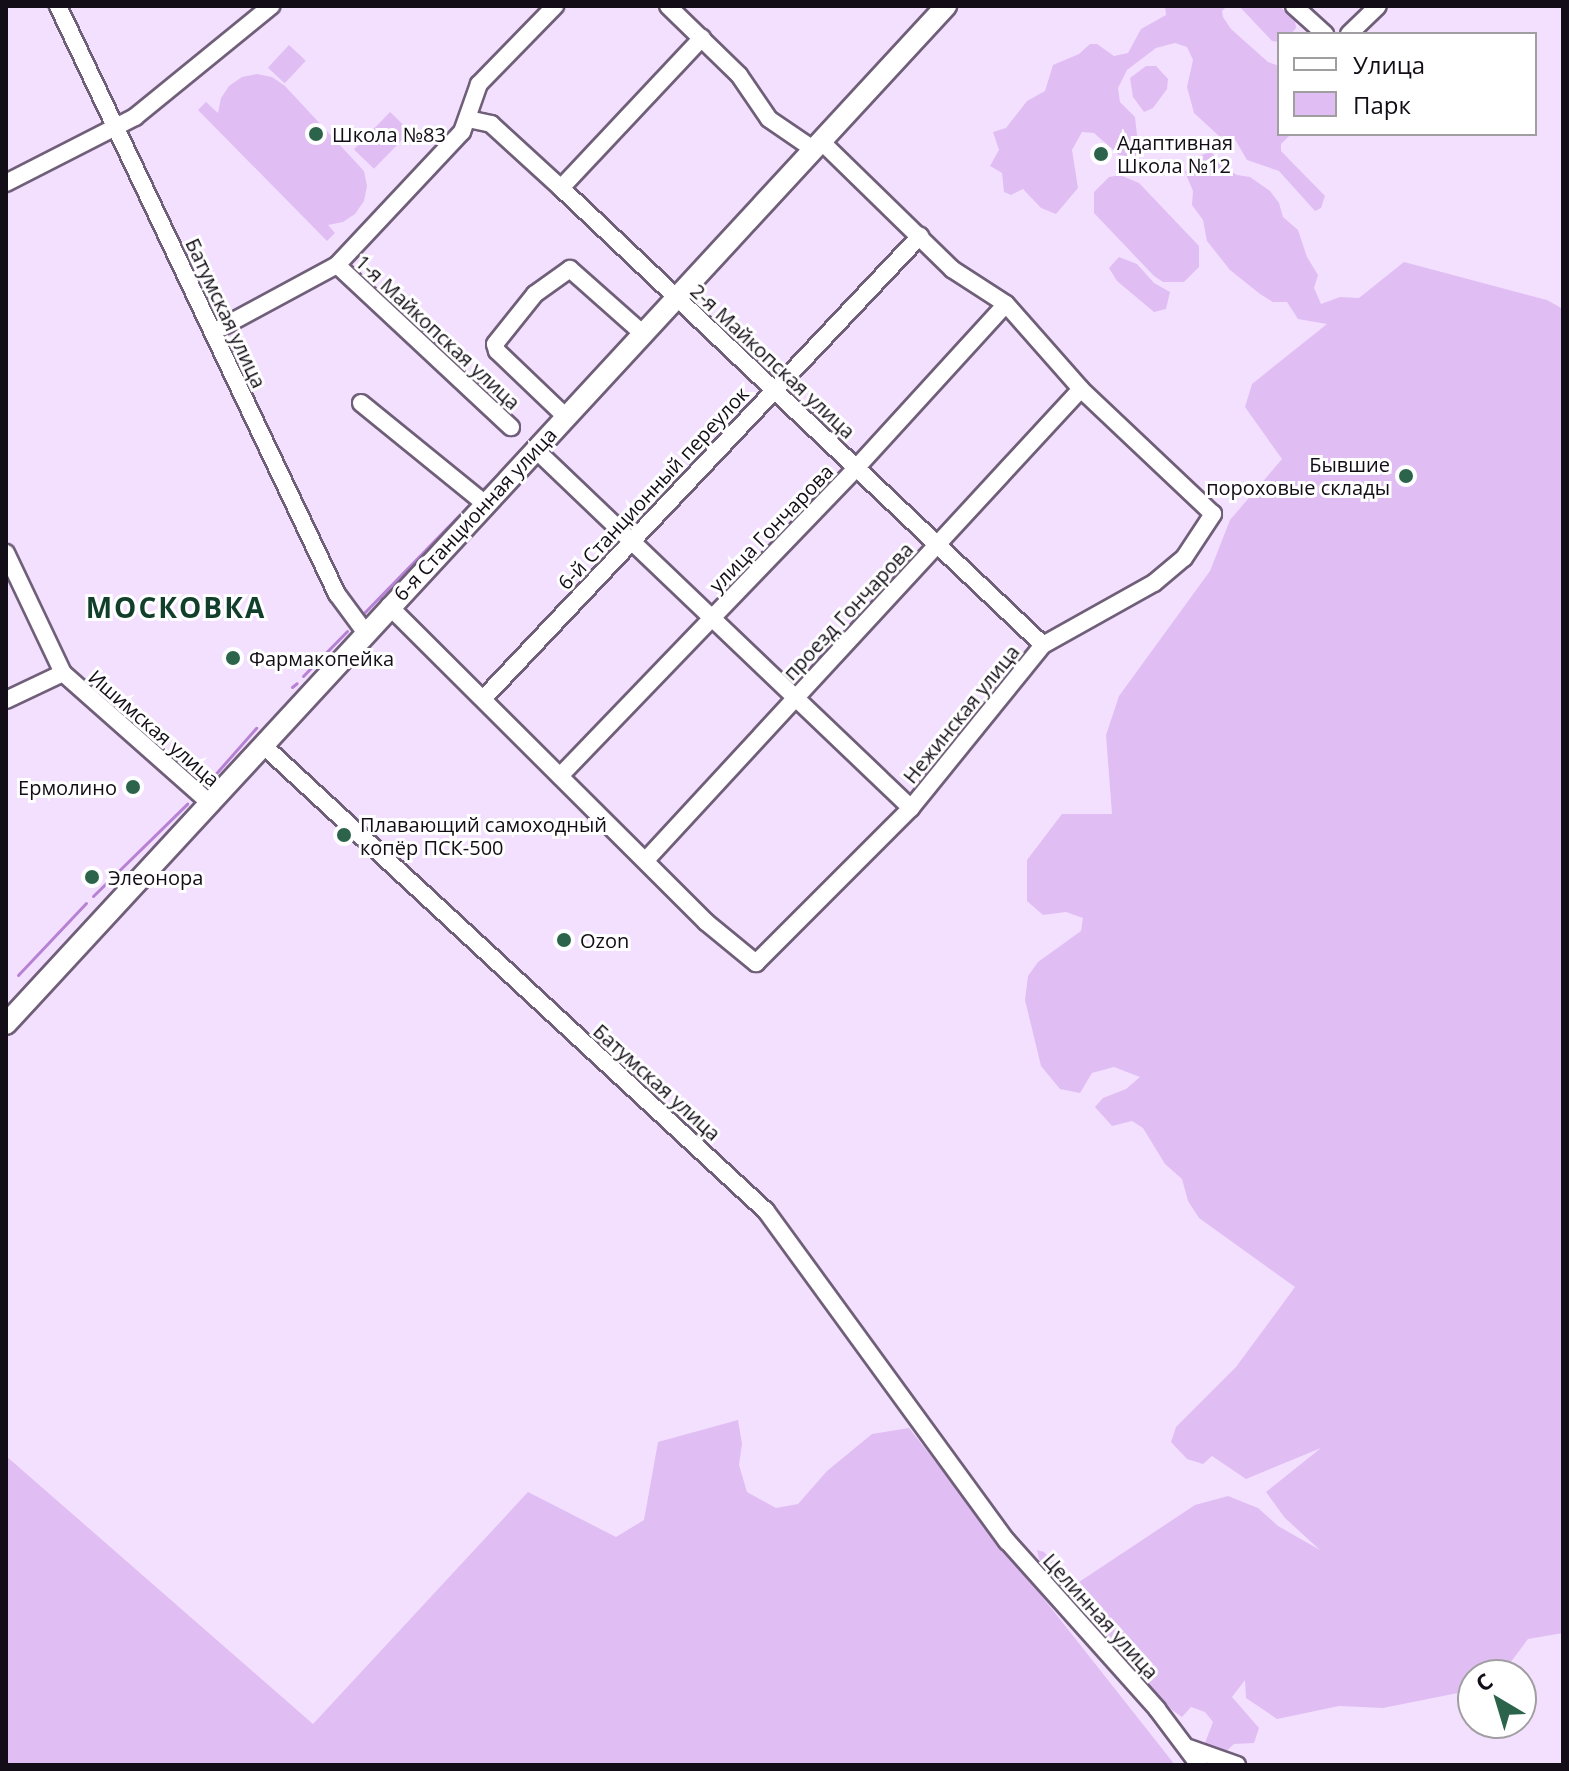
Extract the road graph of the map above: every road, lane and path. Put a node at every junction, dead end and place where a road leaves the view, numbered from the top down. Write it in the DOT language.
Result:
graph roads {
  1 [pos="58,6"];
  2 [pos="271,6"];
  3 [pos="555,6"];
  4 [pos="668,6"];
  5 [pos="946,6"];
  6 [pos="1294,6"];
  7 [pos="1378,6"];
  8 [pos="1323,32"];
  9 [pos="1351,32"];
  10 [pos="702,38"];
  11 [pos="468,119"];
  12 [pos="116,128"];
  13 [pos="817,145"];
  14 [pos="6,183"];
  15 [pos="561,188"];
  16 [pos="920,236"];
  17 [pos="337,265"];
  18 [pos="675,298"];
  19 [pos="1006,304"];
  20 [pos="213,332"];
  21 [pos="642,333"];
  22 [pos="772,389"];
  23 [pos="1081,389"];
  24 [pos="361,403"];
  25 [pos="565,416"];
  26 [pos="511,427"];
  27 [pos="535,449"];
  28 [pos="858,466"];
  29 [pos="484,503"];
  30 [pos="630,541"];
  31 [pos="938,542"];
  32 [pos="6,553"];
  33 [pos="389,606"];
  34 [pos="712,618"];
  35 [pos="365,632"];
  36 [pos="1043,645"];
  37 [pos="63,673"];
  38 [pos="797,696"];
  39 [pos="483,699"];
  40 [pos="6,700"];
  41 [pos="264,746"];
  42 [pos="560,776"];
  43 [pos="211,804"];
  44 [pos="911,808"];
  45 [pos="646,860"];
  46 [pos="6,1024"];
  47 [pos="973,1494"];
  48 [pos="1189,1748"];
  49 [pos="1199,1765"];
  50 [pos="1237,1765"];
  1 -- 12 [label="street, Батумская улица"];
  2 -- 12 [label="street"];
  3 -- 11 [label="street"];
  4 -- 10 [label="street"];
  5 -- 13 [label="main road, 6-я Станционная улица"];
  6 -- 8 [label="street"];
  7 -- 9 [label="street"];
  10 -- 13 [label="street"];
  10 -- 15 [label="street"];
  11 -- 15 [label="street, 2-я Майкопская улица"];
  11 -- 17 [label="street"];
  12 -- 14 [label="street"];
  12 -- 20 [label="street, Батумская улица"];
  13 -- 16 [label="street"];
  13 -- 18 [label="main road, 6-я Станционная улица"];
  15 -- 18 [label="street, 2-я Майкопская улица"];
  16 -- 19 [label="street"];
  16 -- 22 [label="street, 6-й Станционный переулок"];
  17 -- 20 [label="street"];
  17 -- 26 [label="street, 1-я Майкопская улица"];
  18 -- 21 [label="main road, 6-я Станционная улица"];
  18 -- 22 [label="street, 2-я Майкопская улица"];
  19 -- 23 [label="street"];
  19 -- 28 [label="street, улица Гончарова"];
  20 -- 35 [label="street, Батумская улица"];
  21 -- 25 [label="main road, 6-я Станционная улица"];
  21 -- 25 [label="street"];
  22 -- 28 [label="street, 2-я Майкопская улица"];
  22 -- 30 [label="street, 6-й Станционный переулок"];
  23 -- 31 [label="street, проезд Гончарова"];
  23 -- 36 [label="street, Нежинская улица"];
  24 -- 29 [label="street"];
  25 -- 27 [label="main road, 6-я Станционная улица"];
  27 -- 29 [label="main road, 6-я Станционная улица"];
  27 -- 30 [label="street"];
  28 -- 31 [label="street, 2-я Майкопская улица"];
  28 -- 34 [label="street, улица Гончарова"];
  29 -- 33 [label="main road, 6-я Станционная улица"];
  30 -- 34 [label="street"];
  30 -- 39 [label="street, 6-й Станционный переулок"];
  31 -- 36 [label="street, 2-я Майкопская улица"];
  31 -- 38 [label="street, проезд Гончарова"];
  32 -- 37 [label="street, Ишимская улица"];
  33 -- 35 [label="main road, 6-я Станционная улица"];
  33 -- 39 [label="street"];
  34 -- 38 [label="street"];
  34 -- 42 [label="street, улица Гончарова"];
  35 -- 41 [label="main road, 6-я Станционная улица"];
  36 -- 44 [label="street, Нежинская улица"];
  37 -- 40 [label="street"];
  37 -- 43 [label="street, Ишимская улица"];
  38 -- 44 [label="street"];
  38 -- 45 [label="street, проезд Гончарова"];
  39 -- 42 [label="street"];
  41 -- 43 [label="main road, 6-я Станционная улица"];
  41 -- 47 [label="street, Батумская улица"];
  42 -- 45 [label="street"];
  43 -- 46 [label="main road, 6-я Станционная улица"];
  44 -- 45 [label="street, Нежинская улица"];
  47 -- 48 [label="street, Целинная улица"];
  48 -- 49 [label="street, Целинная улица"];
  48 -- 50 [label="street"];
}
